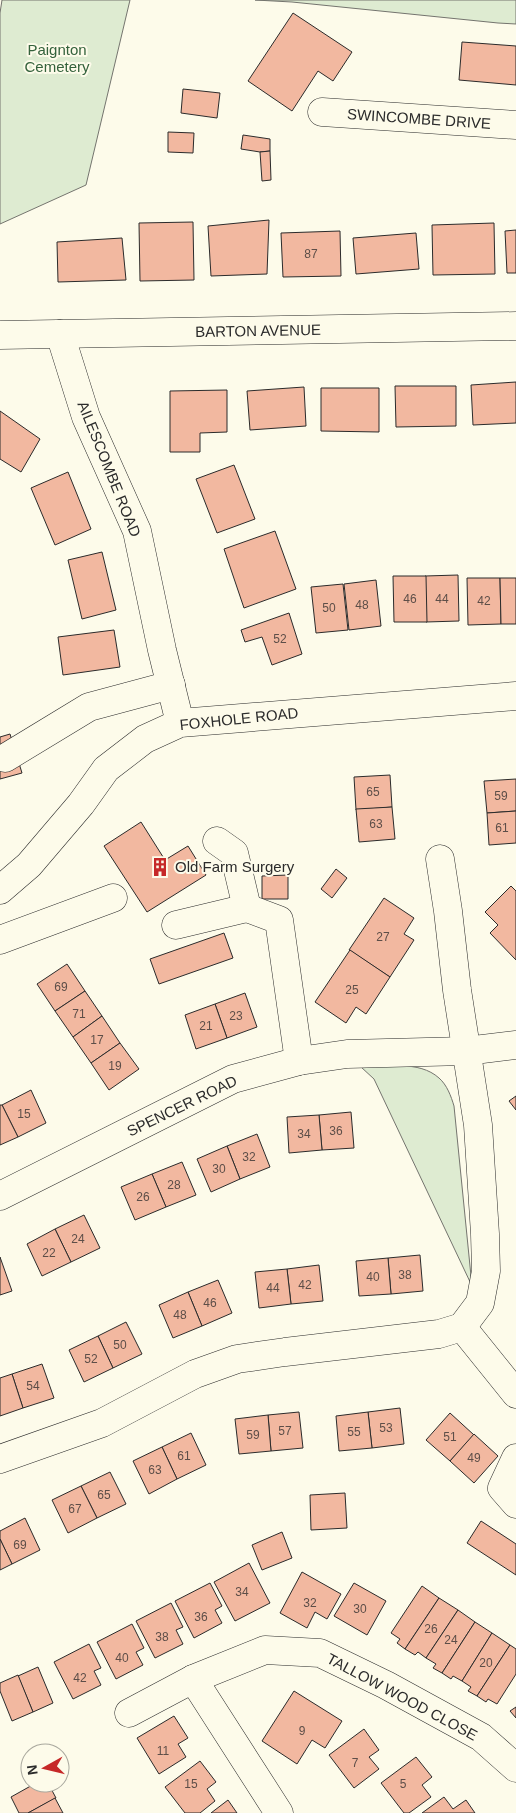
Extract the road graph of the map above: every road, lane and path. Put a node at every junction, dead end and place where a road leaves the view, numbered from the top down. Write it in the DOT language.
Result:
graph roads {
  1 [pos="322,112"];
  2 [pos="516,125"];
  3 [pos="516,326"];
  4 [pos="60,334"];
  5 [pos="0,335"];
  6 [pos="171,685"];
  7 [pos="516,696"];
  8 [pos="180,723"];
  9 [pos="5,758"];
  10 [pos="217,841"];
  11 [pos="440,859"];
  12 [pos="0,890"];
  13 [pos="113,898"];
  14 [pos="247,908"];
  15 [pos="176,925"];
  16 [pos="0,940"];
  17 [pos="516,1045"];
  18 [pos="466,1051"];
  19 [pos="299,1061"];
  20 [pos="0,1196"];
  21 [pos="462,1327"];
  22 [pos="516,1394"];
  23 [pos="516,1458"];
  24 [pos="0,1459"];
  25 [pos="516,1504"];
  26 [pos="193,1679"];
  27 [pos="130,1712"];
  28 [pos="516,1768"];
  29 [pos="279,1813"];
  1 -- 2 [label="street, SWINCOMBE DRIVE"];
  3 -- 4 [label="street, BARTON AVENUE"];
  4 -- 5 [label="street, BARTON AVENUE"];
  4 -- 6 [label="street, AILESCOMBE ROAD"];
  6 -- 8 [label="street, AILESCOMBE ROAD"];
  6 -- 9 [label="street"];
  7 -- 8 [label="street, FOXHOLE ROAD"];
  8 -- 12 [label="street, FOXHOLE ROAD"];
  10 -- 14 [label="street"];
  11 -- 18 [label="street"];
  13 -- 16 [label="street"];
  14 -- 15 [label="street"];
  14 -- 19 [label="street"];
  17 -- 18 [label="street, SPENCER ROAD"];
  18 -- 19 [label="street, SPENCER ROAD"];
  18 -- 21 [label="street"];
  19 -- 20 [label="street, SPENCER ROAD"];
  21 -- 22 [label="street"];
  21 -- 24 [label="street"];
  23 -- 25 [label="street"];
  26 -- 27 [label="street, TALLOW WOOD CLOSE"];
  26 -- 28 [label="street, TALLOW WOOD CLOSE"];
  26 -- 29 [label="street"];
}
